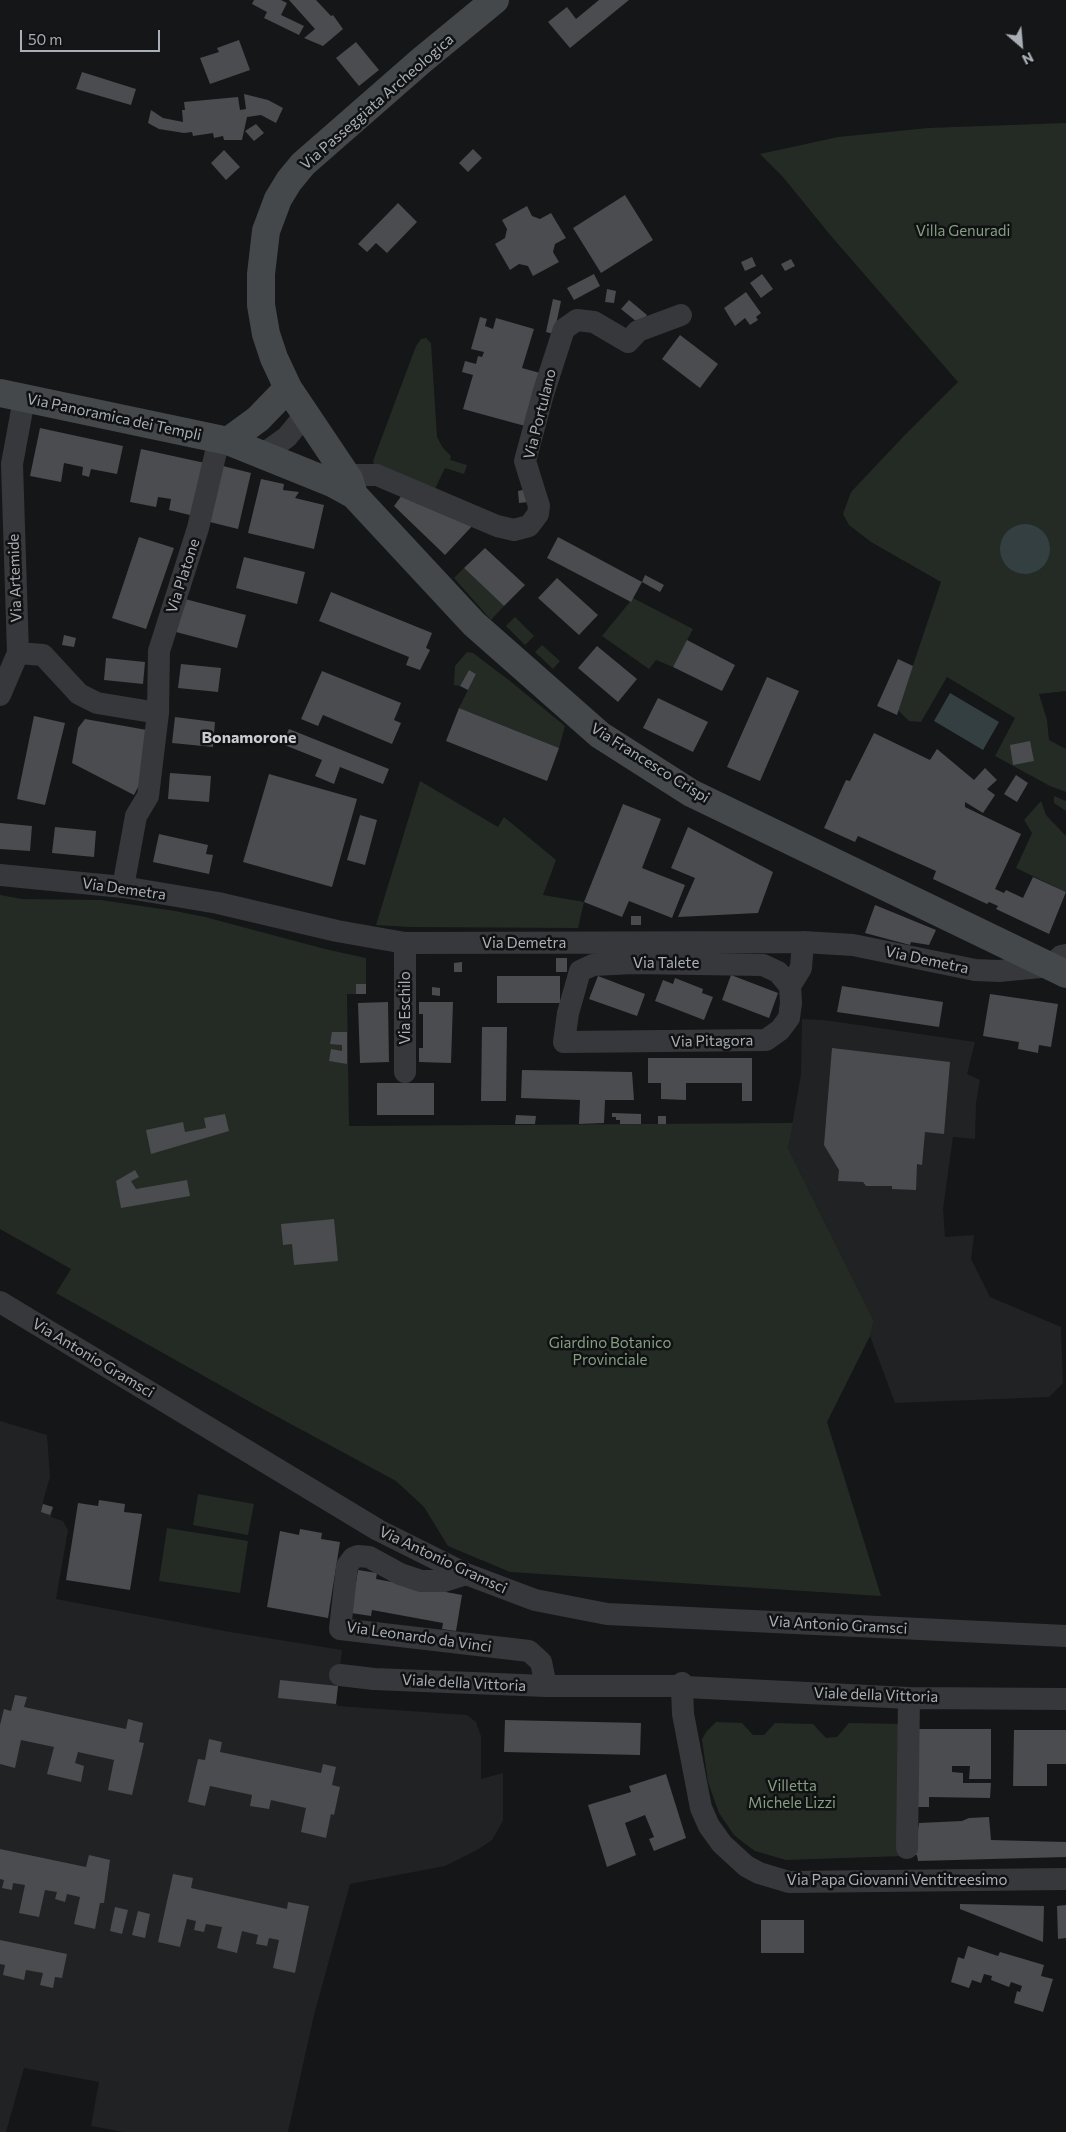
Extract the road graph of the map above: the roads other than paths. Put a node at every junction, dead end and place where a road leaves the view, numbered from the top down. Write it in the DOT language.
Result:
graph roads {
  1 [pos="495,0"];
  2 [pos="680,315"];
  3 [pos="288,388"];
  4 [pos="12,396"];
  5 [pos="305,415"];
  6 [pos="9,429"];
  7 [pos="223,440"];
  8 [pos="262,455"];
  9 [pos="352,487"];
  10 [pos="18,653"];
  11 [pos="0,695"];
  12 [pos="158,714"];
  13 [pos="0,875"];
  14 [pos="123,887"];
  15 [pos="803,942"];
  16 [pos="405,943"];
  17 [pos="1061,965"];
  18 [pos="790,986"];
  19 [pos="636,1042"];
  20 [pos="405,1072"];
  21 [pos="0,1302"];
  22 [pos="466,1574"];
  23 [pos="1066,1636"];
  24 [pos="340,1675"];
  25 [pos="546,1686"];
  26 [pos="682,1688"];
  27 [pos="909,1698"];
  28 [pos="1066,1699"];
  29 [pos="907,1848"];
  30 [pos="1066,1879"];
  1 -- 3 [label="main road, Via Passeggiata Archeologica"];
  2 -- 9 [label="street, Via Portulano"];
  3 -- 5 [label="main road, Via Francesco Crispi"];
  3 -- 7 [label="main road"];
  4 -- 6 [label="street, Via Artemide"];
  4 -- 7 [label="main road, Via Panoramica dei Templi"];
  5 -- 8 [label="street"];
  5 -- 9 [label="main road, Via Francesco Crispi"];
  6 -- 10 [label="street, Via Artemide"];
  7 -- 8 [label="main road, Via Panoramica dei Templi"];
  7 -- 12 [label="street, Via Platone"];
  8 -- 9 [label="main road, Via Panoramica dei Templi"];
  9 -- 17 [label="main road, Via Francesco Crispi"];
  10 -- 11 [label="street, Via Artemide"];
  10 -- 12 [label="street"];
  12 -- 14 [label="street, Via Platone"];
  13 -- 14 [label="street, Via Demetra"];
  14 -- 16 [label="street, Via Demetra"];
  15 -- 16 [label="street, Via Demetra"];
  15 -- 17 [label="street, Via Demetra"];
  15 -- 18 [label="street, Via Pitagora"];
  16 -- 20 [label="street, Via Eschilo"];
  18 -- 19 [label="street, Via Pitagora"];
  18 -- 19 [label="street, Via Talete"];
  21 -- 22 [label="street, Via Antonio Gramsci"];
  22 -- 23 [label="street, Via Antonio Gramsci"];
  22 -- 25 [label="street, Via Leonardo da Vinci"];
  24 -- 25 [label="street, Viale della Vittoria"];
  25 -- 26 [label="street, Viale della Vittoria"];
  26 -- 27 [label="street, Viale della Vittoria"];
  26 -- 30 [label="street, Via Papa Giovanni Ventitreesimo"];
  27 -- 28 [label="street, Viale della Vittoria"];
  27 -- 29 [label="street"];
}
